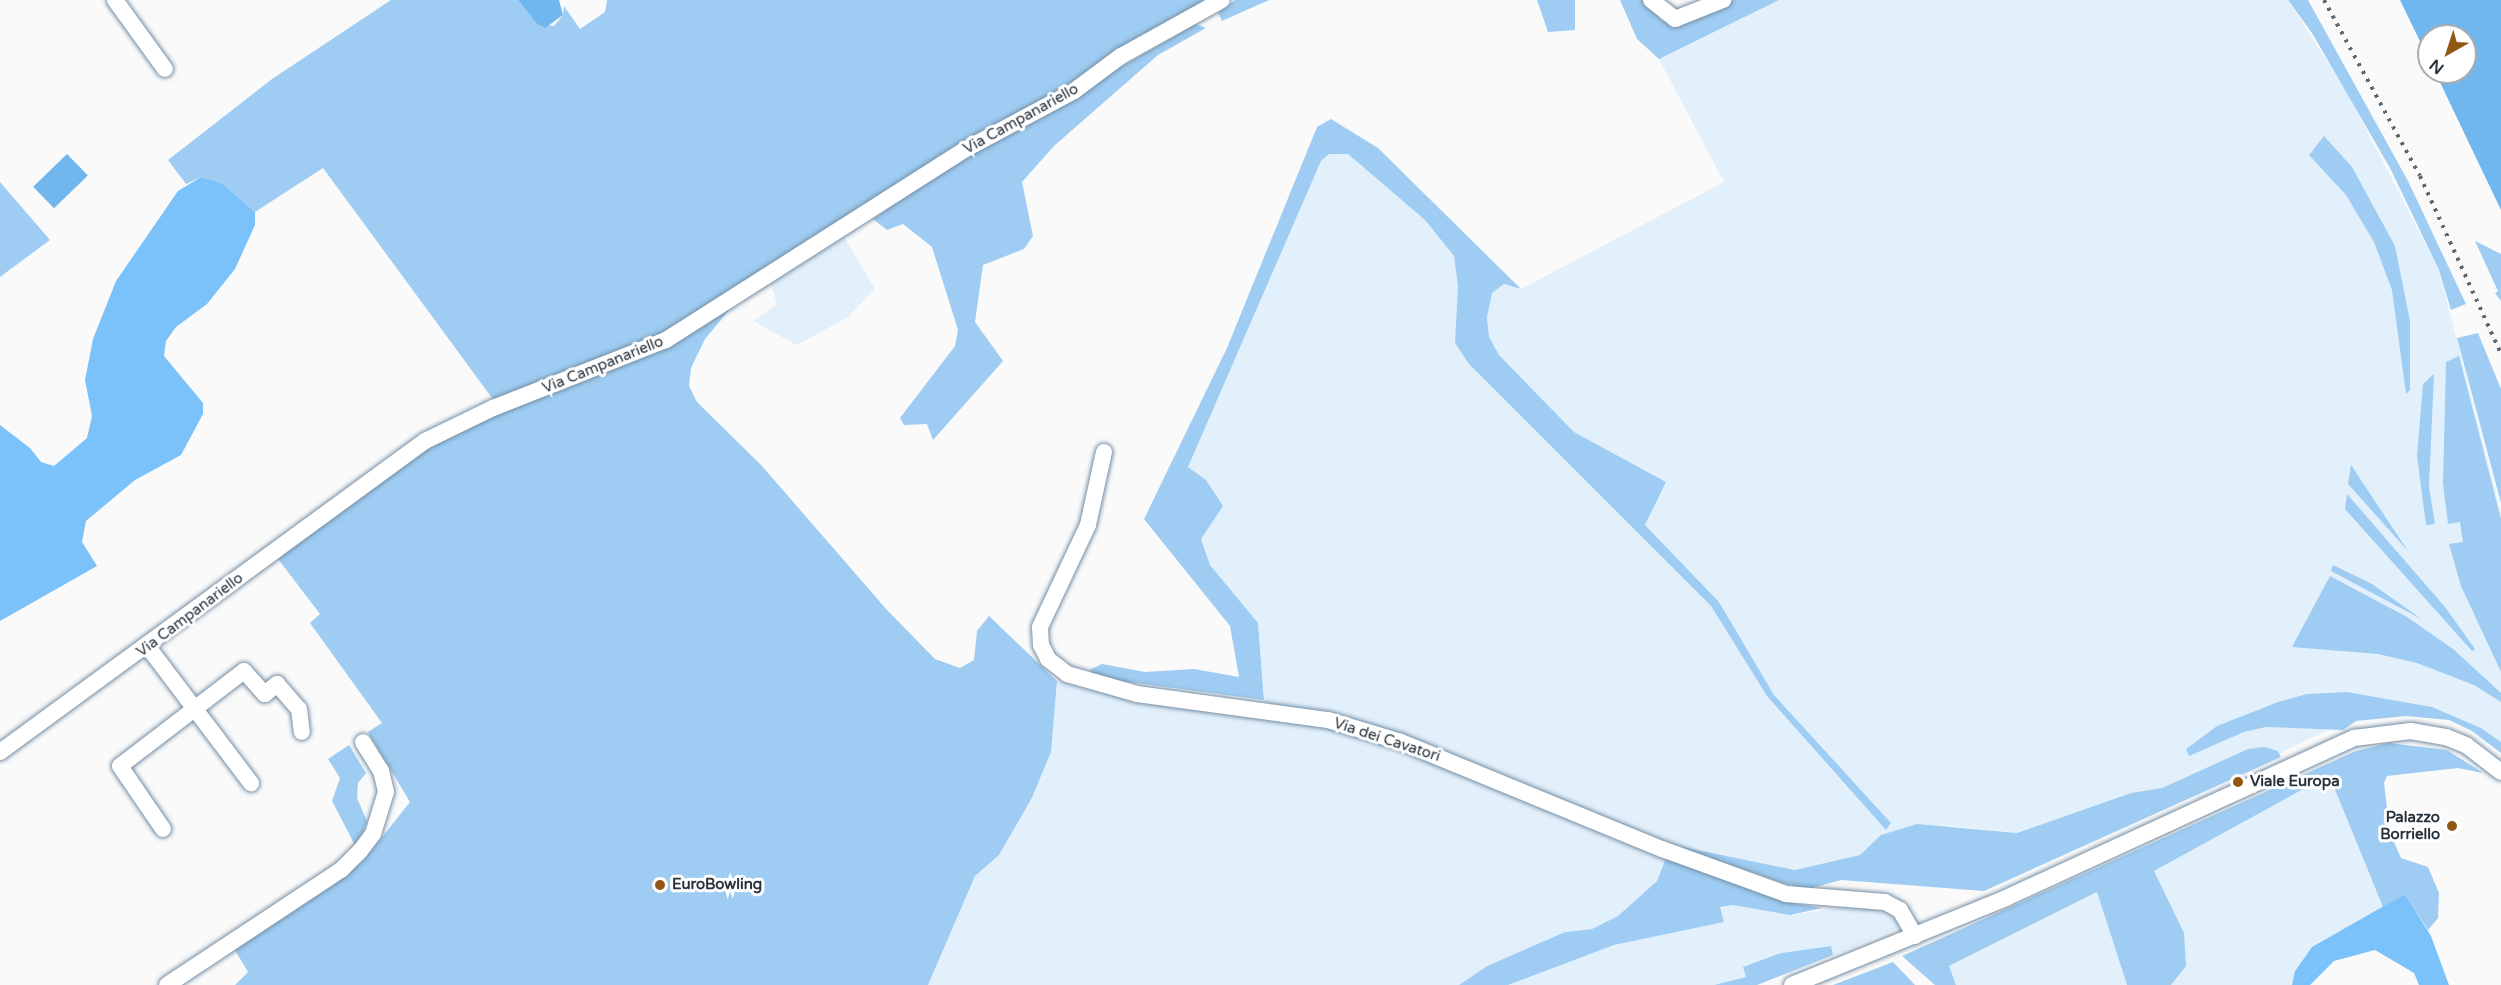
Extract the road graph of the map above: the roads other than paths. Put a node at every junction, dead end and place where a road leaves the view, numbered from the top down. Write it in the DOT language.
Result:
graph roads {
  1 [pos="115,0"];
  2 [pos="1222,0"];
  3 [pos="1651,0"];
  4 [pos="1723,0"];
  5 [pos="165,69"];
  6 [pos="1104,452"];
  7 [pos="148,647"];
  8 [pos="196,709"];
  9 [pos="302,732"];
  10 [pos="363,742"];
  11 [pos="0,753"];
  12 [pos="2501,772"];
  13 [pos="251,783"];
  14 [pos="164,829"];
  15 [pos="1915,936"];
  16 [pos="167,985"];
  17 [pos="1792,985"];
  1 -- 5 [label="street"];
  2 -- 7 [label="street, Via Campanariello"];
  3 -- 4 [label="street"];
  6 -- 15 [label="street, Via dei Cavatori"];
  7 -- 8 [label="street"];
  7 -- 11 [label="street, Via Campanariello"];
  8 -- 9 [label="street"];
  8 -- 13 [label="street"];
  8 -- 14 [label="street"];
  10 -- 16 [label="street"];
  12 -- 15 [label="street"];
  15 -- 17 [label="street"];
}
